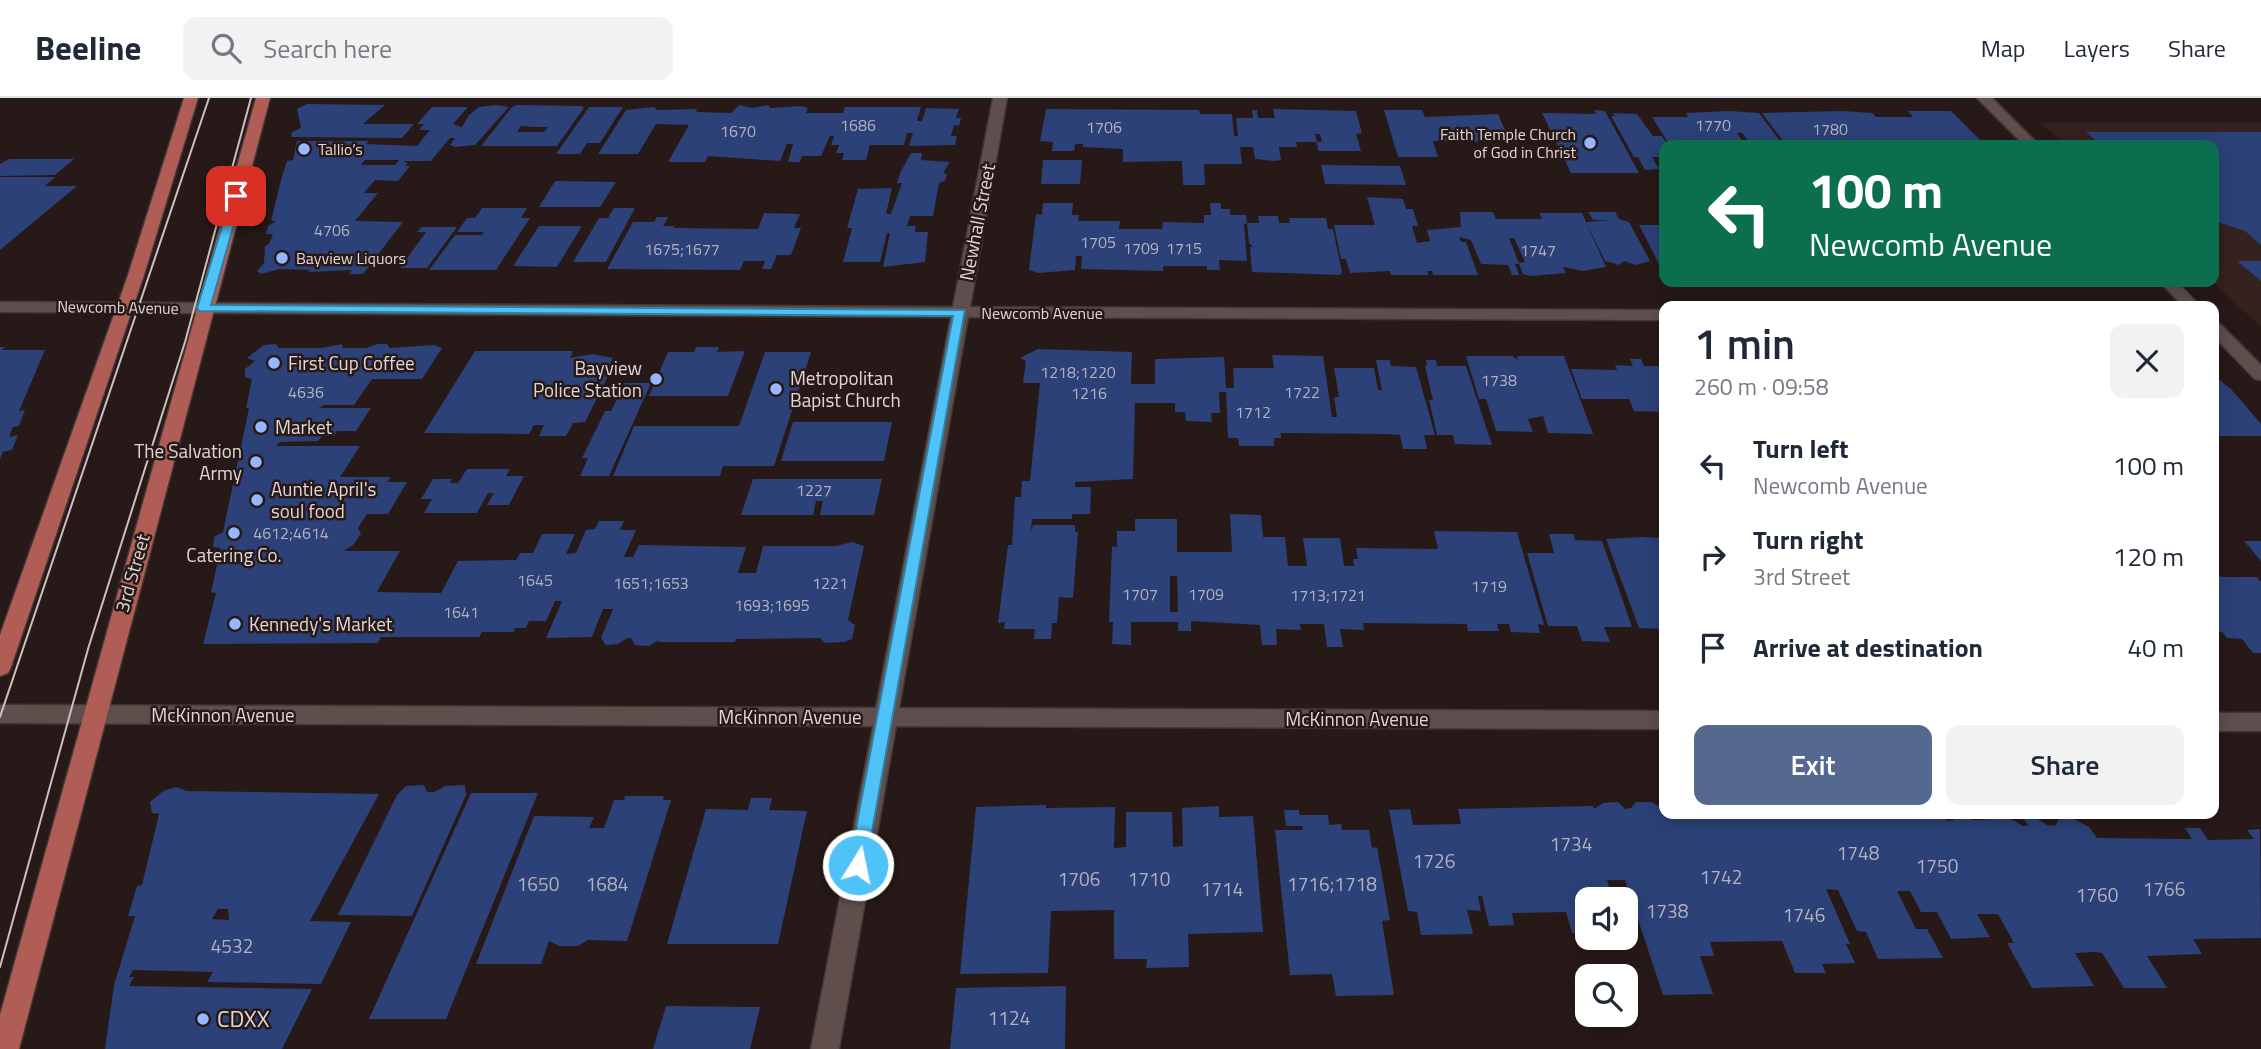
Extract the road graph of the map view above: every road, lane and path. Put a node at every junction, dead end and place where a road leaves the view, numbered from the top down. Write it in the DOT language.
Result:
graph roads {
  1 [pos="191,98"];
  2 [pos="263,98"];
  3 [pos="1000,98"];
  4 [pos="1983,98"];
  5 [pos="2027,140"];
  6 [pos="2173,287"];
  7 [pos="2187,301"];
  8 [pos="0,307"];
  9 [pos="124,307"];
  10 [pos="204,308"];
  11 [pos="960,312"];
  12 [pos="1659,315"];
  13 [pos="2219,333"];
  14 [pos="2261,375"];
  15 [pos="0,667"];
  16 [pos="0,714"];
  17 [pos="96,714"];
  18 [pos="884,718"];
  19 [pos="1659,720"];
  20 [pos="2219,722"];
  21 [pos="2261,722"];
  22 [pos="5,1049"];
  23 [pos="825,1049"];
  1 -- 9 [label="main road"];
  2 -- 10 [label="main road, 3rd Street"];
  3 -- 11 [label="street, Newhall Street"];
  4 -- 5 [label="street"];
  6 -- 7 [label="street"];
  8 -- 9 [label="street, Newcomb Avenue"];
  9 -- 10 [label="street, Newcomb Avenue"];
  9 -- 15 [label="main road"];
  10 -- 11 [label="street, Newcomb Avenue"];
  10 -- 17 [label="main road, 3rd Street"];
  11 -- 12 [label="street, Newcomb Avenue"];
  11 -- 18 [label="street, Newhall Street"];
  13 -- 14 [label="street"];
  16 -- 17 [label="street, McKinnon Avenue"];
  17 -- 18 [label="street, McKinnon Avenue"];
  17 -- 22 [label="main road, 3rd Street"];
  18 -- 19 [label="street, McKinnon Avenue"];
  18 -- 23 [label="street, Newhall Street"];
  20 -- 21 [label="street"];
}
